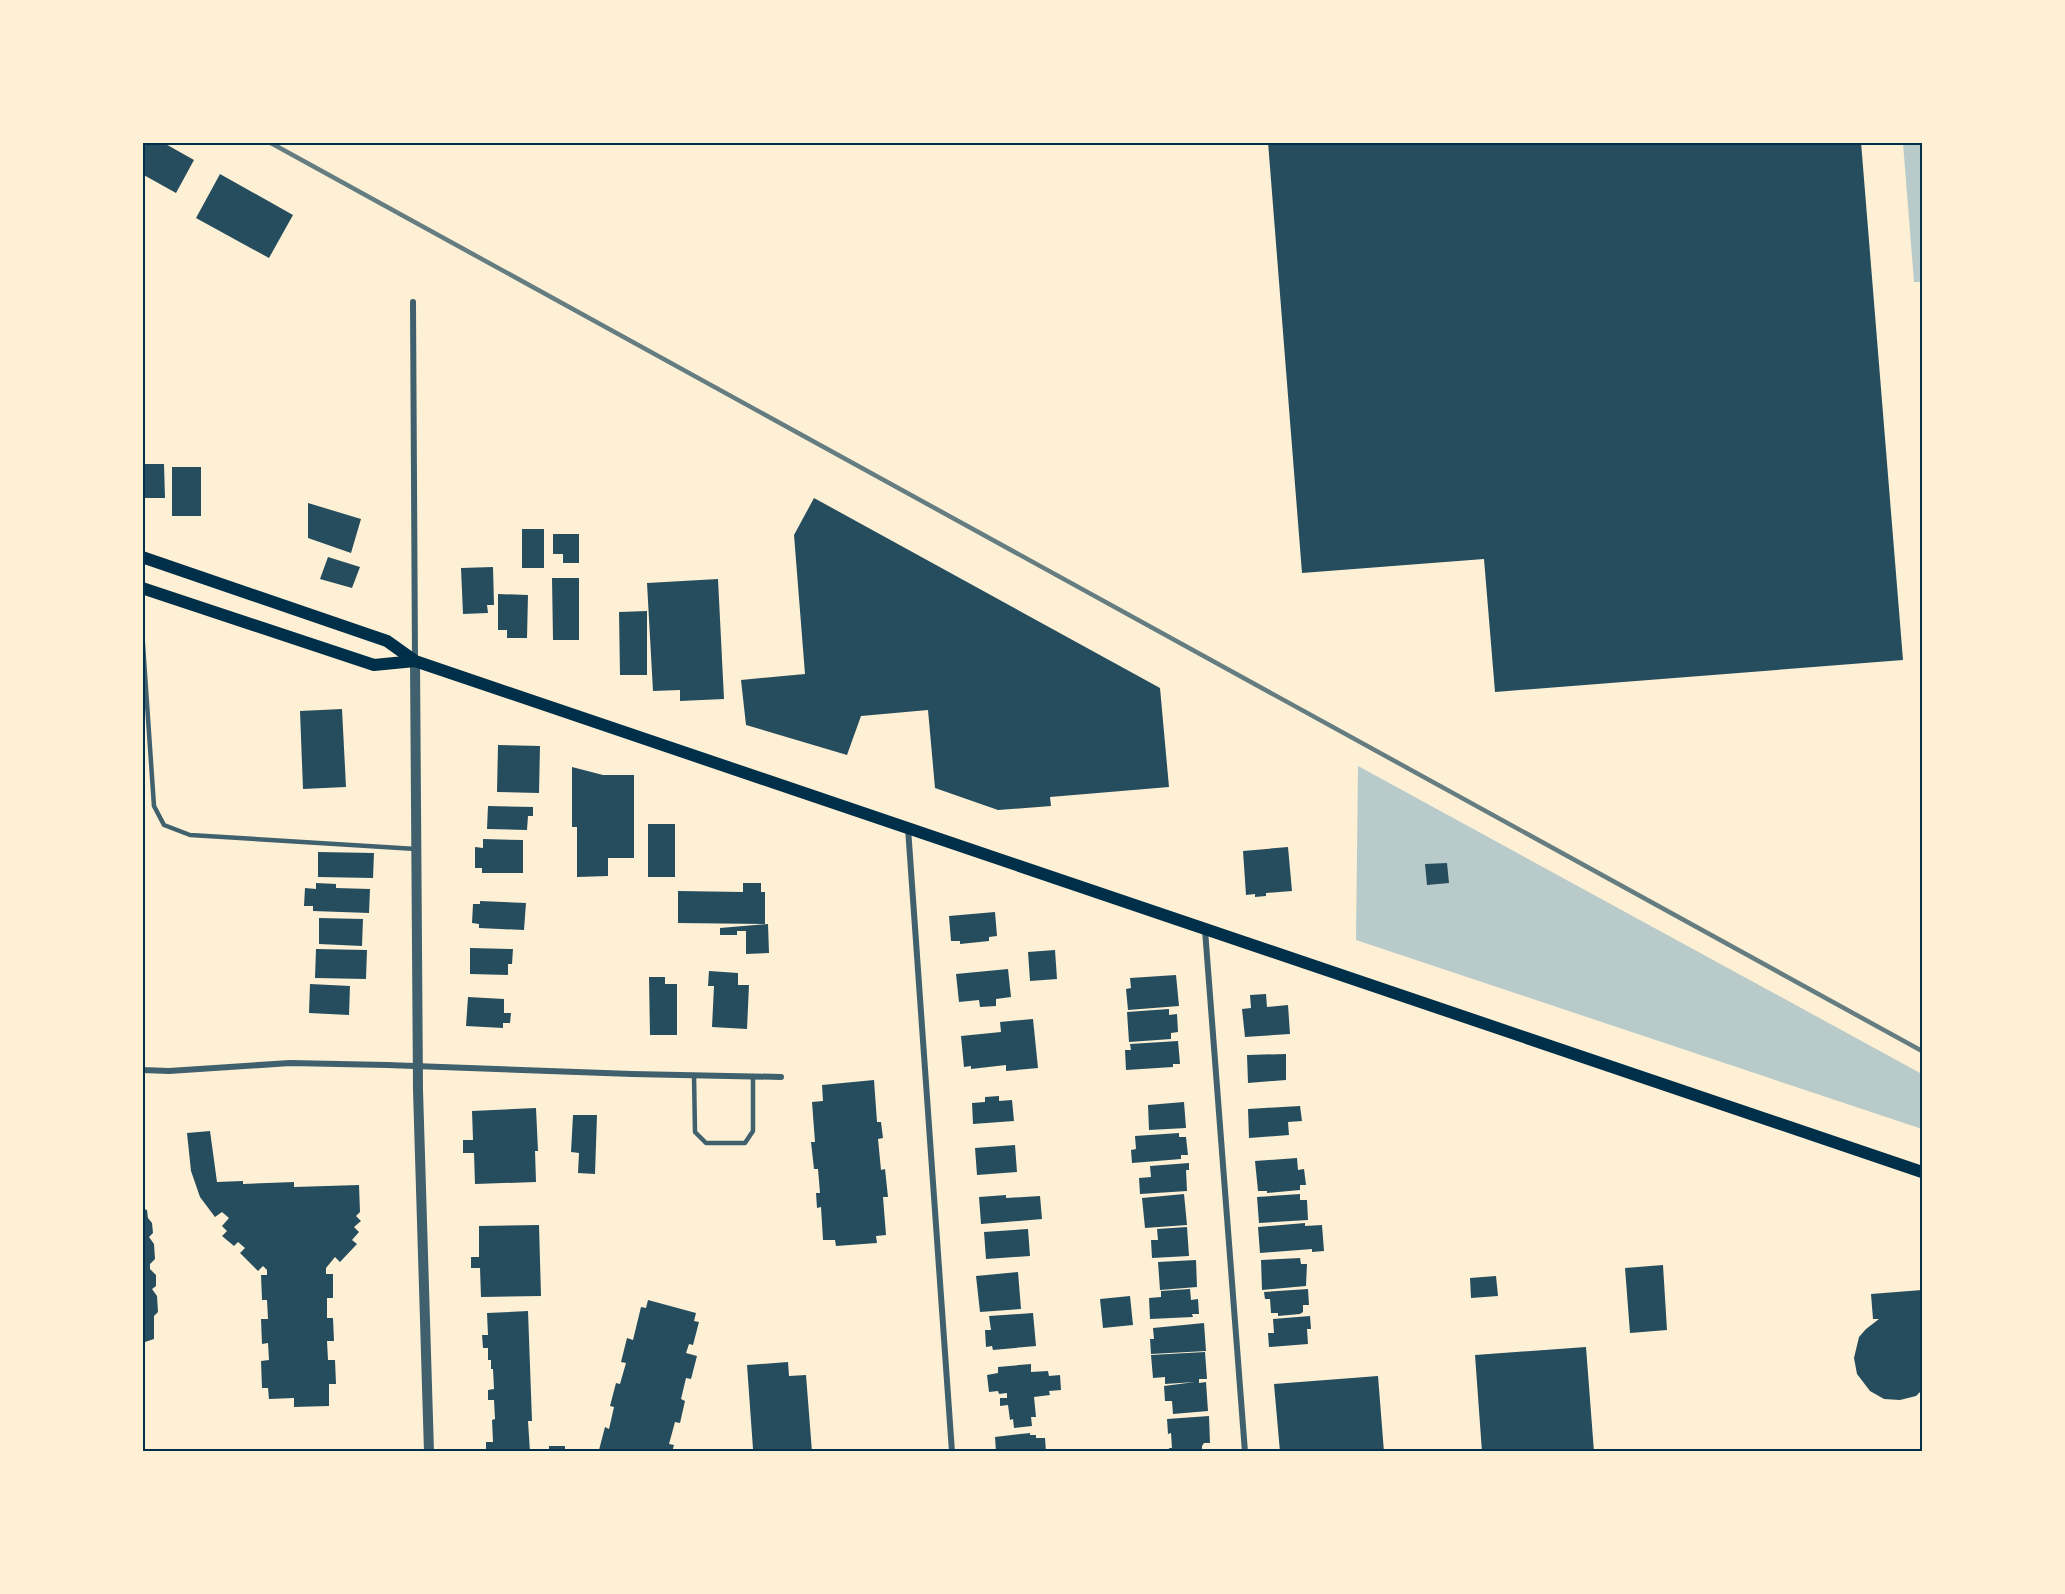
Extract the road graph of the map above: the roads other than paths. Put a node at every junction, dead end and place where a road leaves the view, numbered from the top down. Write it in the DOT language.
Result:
graph roads {
  1 [pos="413,302"];
  2 [pos="142,557"];
  3 [pos="142,588"];
  4 [pos="142,630"];
  5 [pos="415,661"];
  6 [pos="908,828"];
  7 [pos="416,849"];
  8 [pos="1205,930"];
  9 [pos="418,1067"];
  10 [pos="142,1070"];
  11 [pos="694,1075"];
  12 [pos="753,1076"];
  13 [pos="781,1077"];
  14 [pos="1923,1172"];
  15 [pos="429,1452"];
  16 [pos="952,1452"];
  17 [pos="1245,1452"];
  1 -- 5 [label="street"];
  2 -- 5 [label="main road"];
  3 -- 5 [label="main road"];
  4 -- 7 [label="lane"];
  5 -- 6 [label="main road"];
  5 -- 7 [label="street"];
  6 -- 8 [label="main road"];
  6 -- 16 [label="street"];
  7 -- 9 [label="street"];
  8 -- 14 [label="main road"];
  8 -- 17 [label="street"];
  9 -- 10 [label="street"];
  9 -- 11 [label="street"];
  9 -- 15 [label="street"];
  11 -- 12 [label="street"];
  11 -- 12 [label="lane"];
  12 -- 13 [label="street"];
}
